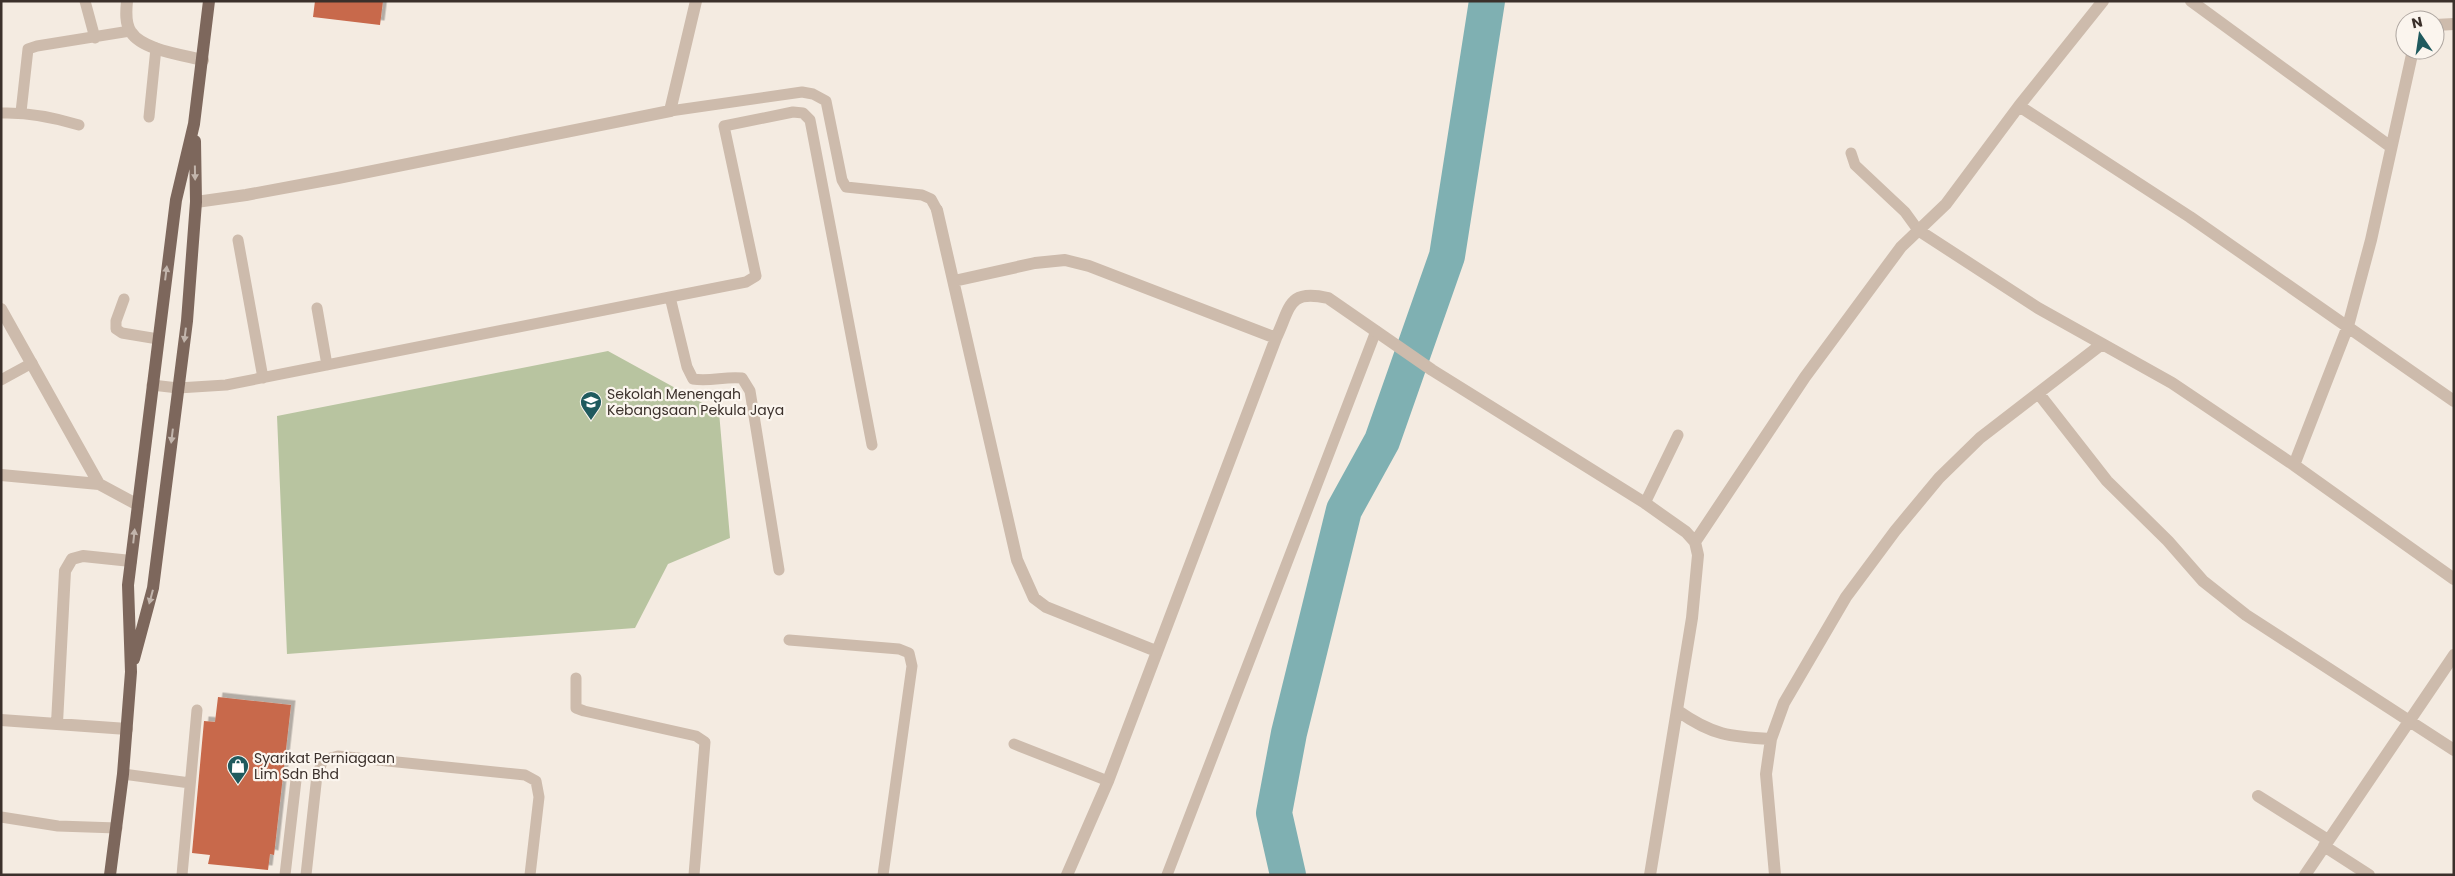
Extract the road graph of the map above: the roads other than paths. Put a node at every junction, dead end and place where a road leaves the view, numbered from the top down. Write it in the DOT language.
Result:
graph roads {
  1 [pos="85,1"];
  2 [pos="127,1"];
  3 [pos="209,1"];
  4 [pos="696,1"];
  5 [pos="2103,1"];
  6 [pos="2191,1"];
  7 [pos="130,31"];
  8 [pos="95,38"];
  9 [pos="156,48"];
  10 [pos="203,60"];
  11 [pos="2411,60"];
  12 [pos="2019,106"];
  13 [pos="670,111"];
  14 [pos="21,112"];
  15 [pos="1,113"];
  16 [pos="149,117"];
  17 [pos="194,124"];
  18 [pos="79,125"];
  19 [pos="2391,147"];
  20 [pos="1851,153"];
  21 [pos="196,202"];
  22 [pos="936,210"];
  23 [pos="1918,230"];
  24 [pos="238,240"];
  25 [pos="954,281"];
  26 [pos="670,297"];
  27 [pos="124,299"];
  28 [pos="317,308"];
  29 [pos="1,309"];
  30 [pos="2348,326"];
  31 [pos="1376,331"];
  32 [pos="1276,338"];
  33 [pos="158,339"];
  34 [pos="2102,344"];
  35 [pos="32,363"];
  36 [pos="327,365"];
  37 [pos="263,378"];
  38 [pos="1,380"];
  39 [pos="152,386"];
  40 [pos="178,388"];
  41 [pos="2039,394"];
  42 [pos="2454,401"];
  43 [pos="1678,434"];
  44 [pos="872,445"];
  45 [pos="2294,464"];
  46 [pos="1,475"];
  47 [pos="99,484"];
  48 [pos="1645,503"];
  49 [pos="138,504"];
  50 [pos="1695,542"];
  51 [pos="131,561"];
  52 [pos="780,570"];
  53 [pos="2454,579"];
  54 [pos="789,640"];
  55 [pos="1156,651"];
  56 [pos="2454,655"];
  57 [pos="131,672"];
  58 [pos="576,678"];
  59 [pos="198,710"];
  60 [pos="1678,711"];
  61 [pos="1,720"];
  62 [pos="2409,721"];
  63 [pos="57,723"];
  64 [pos="127,729"];
  65 [pos="1771,739"];
  66 [pos="1014,744"];
  67 [pos="2454,750"];
  68 [pos="123,774"];
  69 [pos="296,780"];
  70 [pos="1108,780"];
  71 [pos="190,783"];
  72 [pos="2258,796"];
  73 [pos="1,817"];
  74 [pos="117,828"];
  75 [pos="2326,843"];
  76 [pos="110,875"];
  77 [pos="182,875"];
  78 [pos="285,875"];
  79 [pos="306,875"];
  80 [pos="530,875"];
  81 [pos="694,875"];
  82 [pos="883,875"];
  83 [pos="1067,875"];
  84 [pos="1166,875"];
  85 [pos="1650,875"];
  86 [pos="1775,875"];
  87 [pos="2305,875"];
  88 [pos="2369,875"];
  1 -- 8 [label="lane"];
  2 -- 7 [label="street"];
  3 -- 10 [label="main road"];
  4 -- 13 [label="street"];
  5 -- 12 [label="street"];
  6 -- 19 [label="street"];
  7 -- 8 [label="lane"];
  7 -- 9 [label="street"];
  8 -- 14 [label="lane"];
  9 -- 10 [label="street"];
  9 -- 16 [label="lane"];
  10 -- 17 [label="main road"];
  11 -- 19 [label="street"];
  12 -- 23 [label="street"];
  12 -- 30 [label="street"];
  13 -- 21 [label="street"];
  13 -- 22 [label="lane"];
  14 -- 15 [label="lane"];
  14 -- 18 [label="lane"];
  17 -- 21 [label="main road, one-way"];
  33 -- 17 [label="main road, one-way"];
  19 -- 30 [label="street"];
  20 -- 23 [label="lane"];
  21 -- 40 [label="main road, one-way"];
  22 -- 25 [label="street"];
  23 -- 34 [label="street"];
  23 -- 50 [label="street"];
  24 -- 37 [label="lane"];
  25 -- 32 [label="street"];
  25 -- 55 [label="street"];
  26 -- 36 [label="lane"];
  26 -- 44 [label="lane"];
  26 -- 52 [label="lane"];
  27 -- 33 [label="lane"];
  28 -- 36 [label="lane"];
  29 -- 35 [label="street"];
  30 -- 42 [label="street"];
  30 -- 45 [label="street"];
  31 -- 32 [label="street"];
  31 -- 48 [label="street"];
  31 -- 84 [label="lane"];
  32 -- 55 [label="street"];
  33 -- 39 [label="main road"];
  34 -- 41 [label="street"];
  34 -- 45 [label="street"];
  35 -- 38 [label="lane"];
  35 -- 47 [label="street"];
  36 -- 37 [label="lane"];
  37 -- 40 [label="lane"];
  39 -- 40 [label="lane"];
  39 -- 49 [label="main road"];
  40 -- 57 [label="main road, one-way"];
  41 -- 62 [label="street"];
  41 -- 65 [label="street"];
  43 -- 48 [label="lane"];
  45 -- 53 [label="street"];
  46 -- 47 [label="street"];
  47 -- 49 [label="street"];
  48 -- 50 [label="street"];
  51 -- 49 [label="main road, one-way"];
  50 -- 60 [label="street"];
  51 -- 57 [label="main road"];
  51 -- 63 [label="street"];
  54 -- 82 [label="lane"];
  55 -- 70 [label="street"];
  56 -- 62 [label="street"];
  57 -- 64 [label="main road"];
  58 -- 81 [label="lane"];
  59 -- 71 [label="lane"];
  60 -- 65 [label="street"];
  60 -- 85 [label="street"];
  61 -- 63 [label="street"];
  62 -- 67 [label="street"];
  62 -- 75 [label="street"];
  63 -- 64 [label="street"];
  64 -- 68 [label="main road"];
  65 -- 86 [label="street"];
  66 -- 70 [label="lane"];
  68 -- 71 [label="lane"];
  68 -- 74 [label="main road"];
  69 -- 78 [label="lane"];
  70 -- 83 [label="street"];
  71 -- 77 [label="lane"];
  72 -- 75 [label="street"];
  73 -- 74 [label="lane"];
  74 -- 76 [label="main road"];
  75 -- 87 [label="street"];
  75 -- 88 [label="street"];
  79 -- 80 [label="lane"];
}
